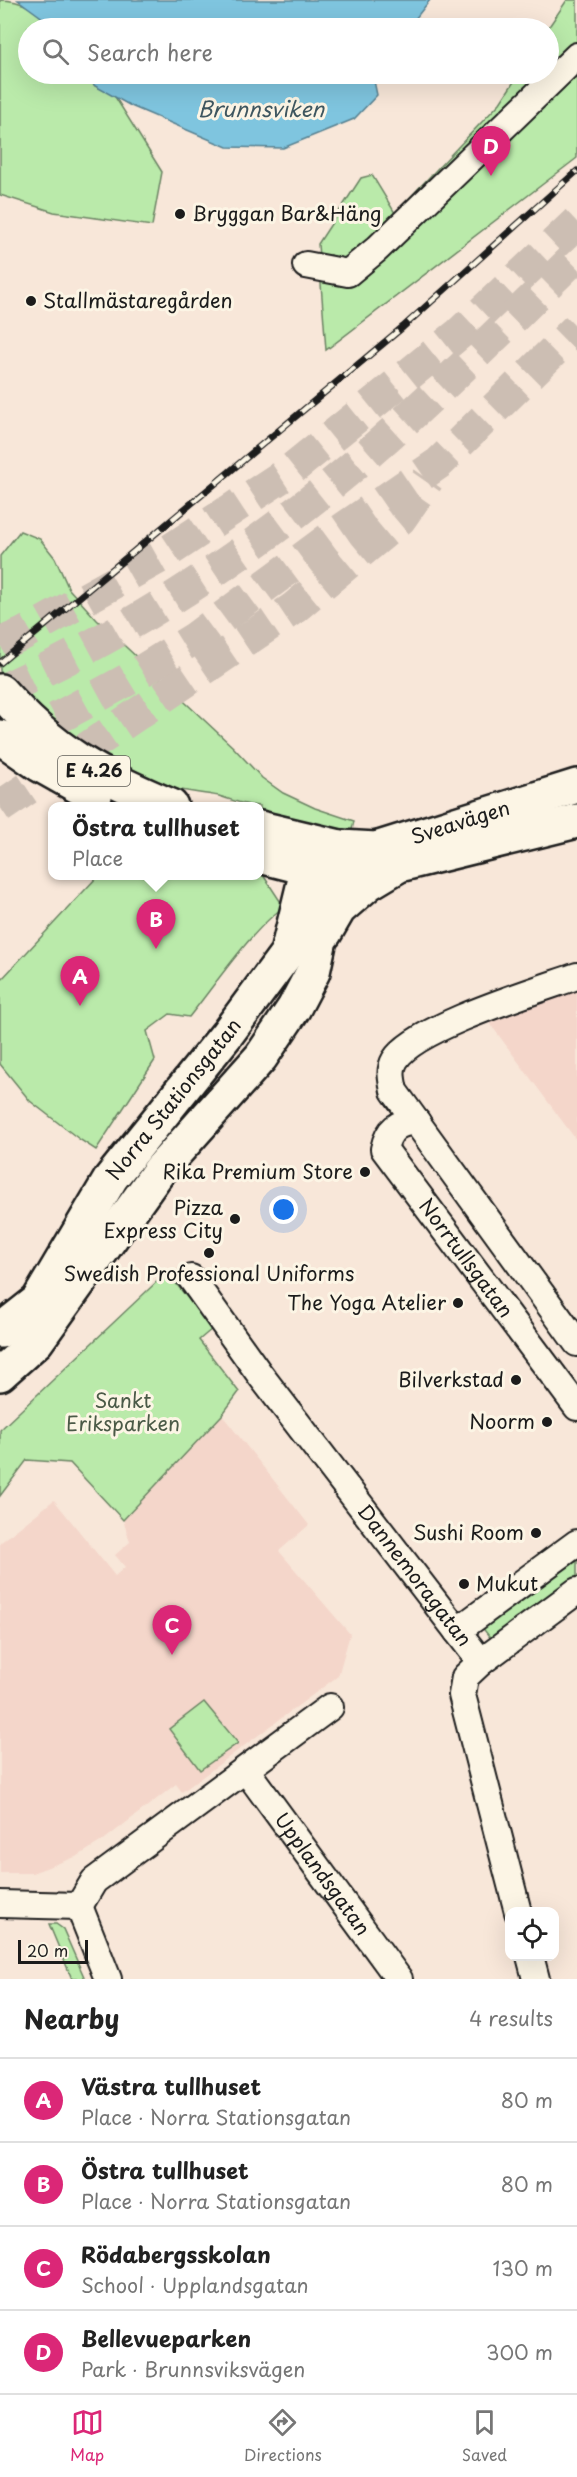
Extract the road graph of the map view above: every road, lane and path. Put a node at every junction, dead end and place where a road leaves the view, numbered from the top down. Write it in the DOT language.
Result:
graph roads {
  1 [pos="577,56"];
  2 [pos="559,73"];
  3 [pos="548,84"];
  4 [pos="306,265"];
  5 [pos="0,691"];
  6 [pos="13,728"];
  7 [pos="577,786"];
  8 [pos="109,802"];
  9 [pos="161,802"];
  10 [pos="577,821"];
  11 [pos="264,830"];
  12 [pos="264,856"];
  13 [pos="324,857"];
  14 [pos="264,860"];
  15 [pos="399,865"];
  16 [pos="297,918"];
  17 [pos="319,945"];
  18 [pos="577,976"];
  19 [pos="417,1122"];
  20 [pos="190,1278"];
  21 [pos="0,1331"];
  22 [pos="577,1343"];
  23 [pos="0,1374"];
  24 [pos="577,1407"];
  25 [pos="577,1543"];
  26 [pos="577,1591"];
  27 [pos="457,1631"];
  28 [pos="481,1662"];
  29 [pos="330,1707"];
  30 [pos="246,1770"];
  31 [pos="0,1904"];
  32 [pos="79,1906"];
  33 [pos="517,1907"];
  34 [pos="531,1961"];
  35 [pos="108,1979"];
  36 [pos="399,1979"];
  37 [pos="536,1979"];
  1 -- 2 [label="street"];
  3 -- 4 [label="street"];
  5 -- 6 [label="main road, E 4.26"];
  6 -- 8 [label="main road"];
  6 -- 9 [label="main road, E 4.26"];
  7 -- 13 [label="main road, Sveavägen"];
  10 -- 15 [label="main road, Sveavägen"];
  11 -- 13 [label="main road"];
  12 -- 13 [label="main road"];
  13 -- 15 [label="main road"];
  13 -- 16 [label="main road"];
  13 -- 17 [label="main road"];
  14 -- 16 [label="main road"];
  15 -- 17 [label="main road"];
  16 -- 21 [label="main road, Norra Stationsgatan"];
  17 -- 23 [label="main road, Norra Stationsgatan"];
  18 -- 19 [label="street, Norrtullsgatan"];
  19 -- 22 [label="street, Norrtullsgatan"];
  19 -- 24 [label="street, Norrtullsgatan"];
  20 -- 27 [label="street, Dannemoragatan"];
  25 -- 27 [label="street"];
  26 -- 28 [label="street"];
  27 -- 28 [label="street, Dannemoragatan"];
  28 -- 33 [label="street, Dannemoragatan"];
  29 -- 30 [label="street"];
  30 -- 32 [label="street"];
  30 -- 36 [label="street, Upplandsgatan"];
  31 -- 32 [label="street"];
  32 -- 35 [label="street"];
  34 -- 37 [label="street"];
}
